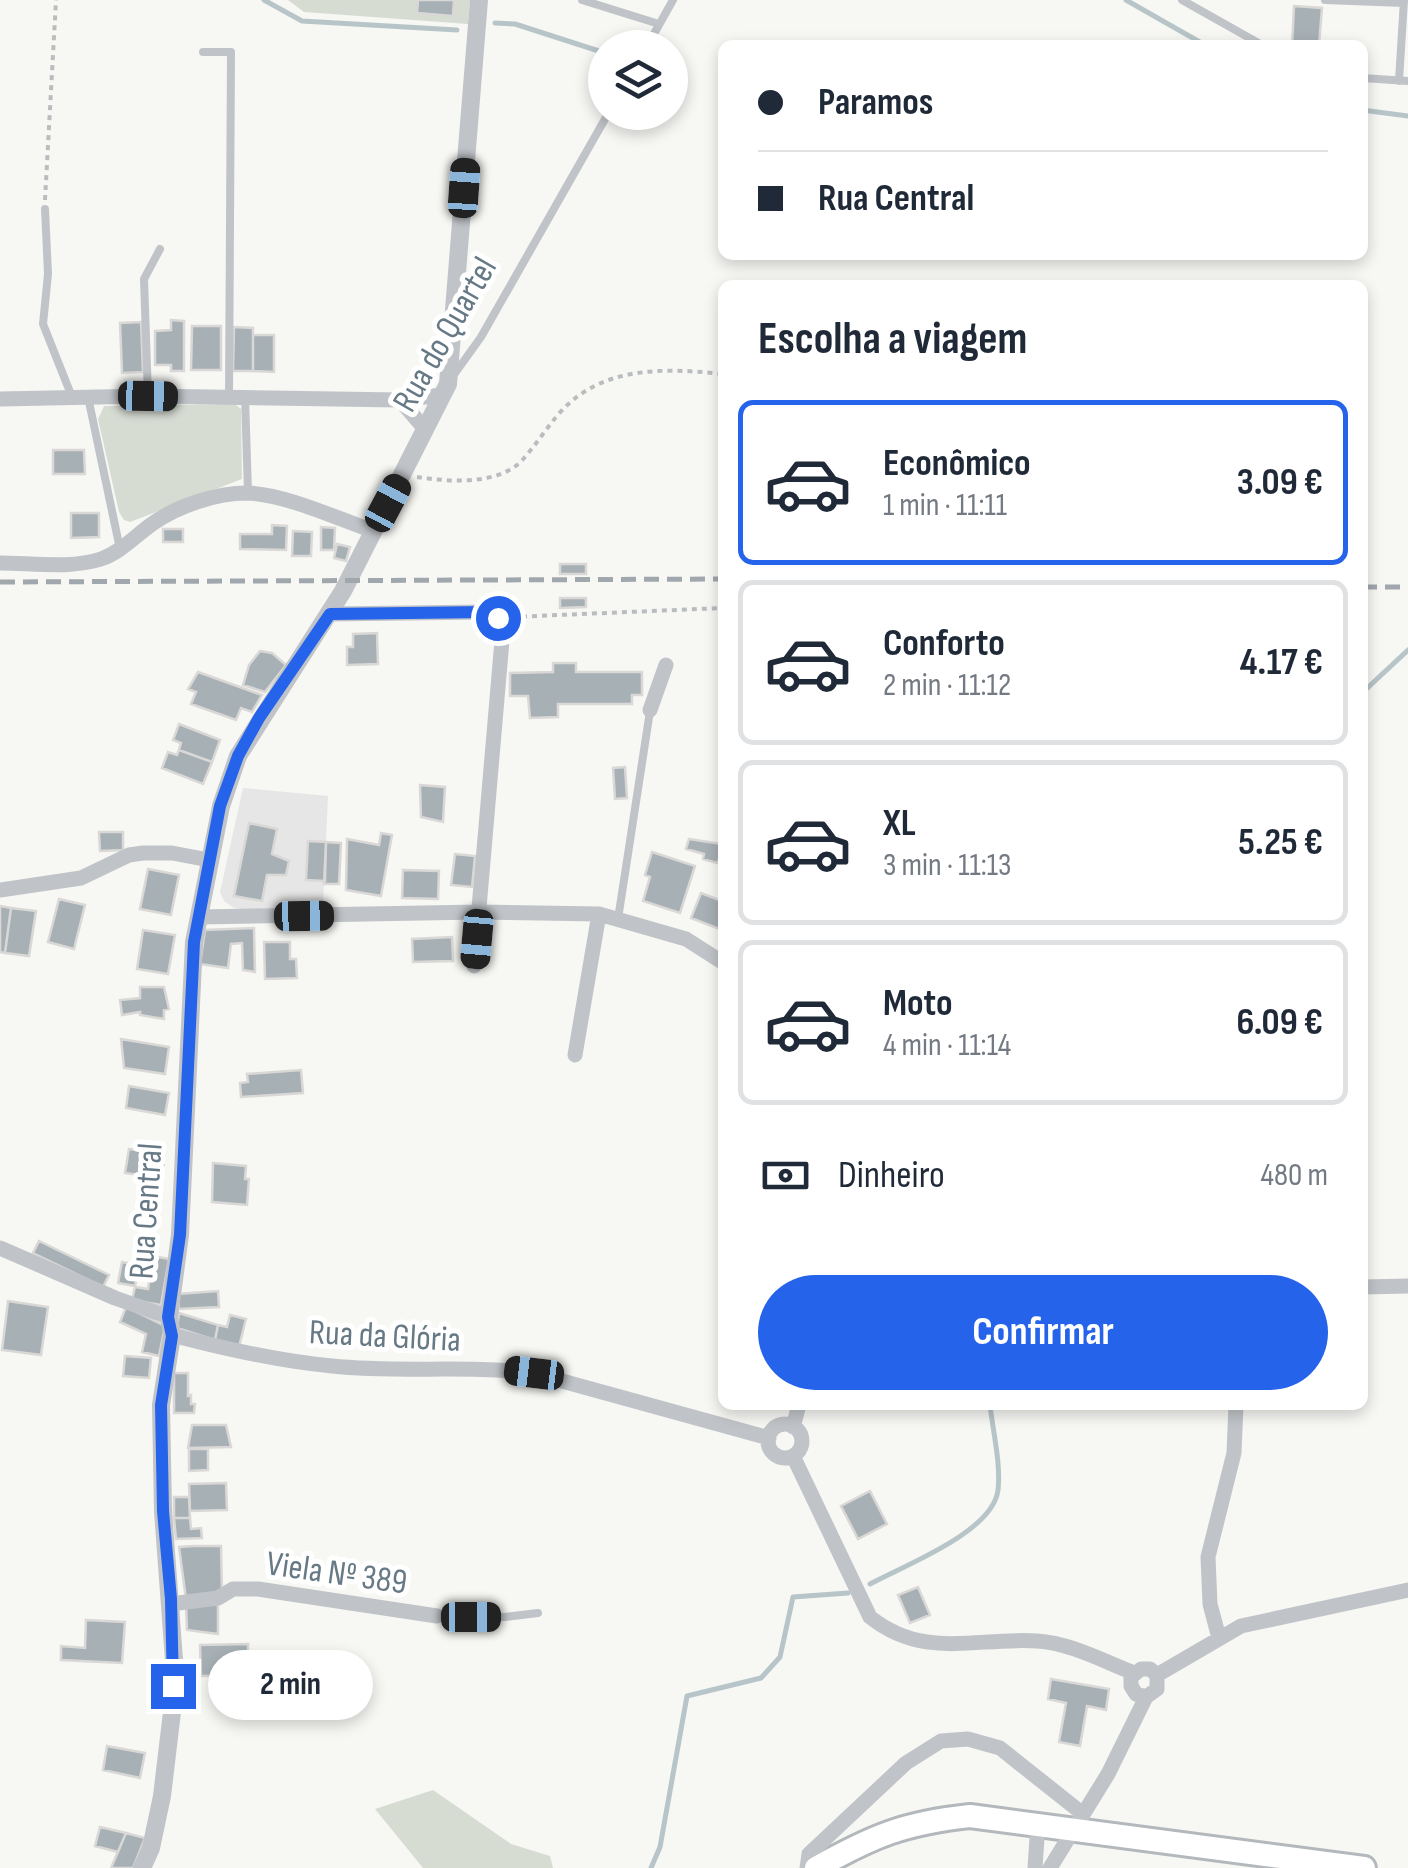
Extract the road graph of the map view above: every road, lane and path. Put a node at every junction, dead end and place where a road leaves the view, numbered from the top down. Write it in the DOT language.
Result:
graph roads {
  1 [pos="56,0"];
  2 [pos="478,0"];
  3 [pos="582,0"];
  4 [pos="674,0"];
  5 [pos="1182,0"];
  6 [pos="1326,0"];
  7 [pos="1404,1"];
  8 [pos="659,24"];
  9 [pos="656,30"];
  10 [pos="1253,40"];
  11 [pos="203,52"];
  12 [pos="1368,78"];
  13 [pos="1404,81"];
  14 [pos="599,130"];
  15 [pos="45,209"];
  16 [pos="160,249"];
  17 [pos="718,374"];
  18 [pos="445,389"];
  19 [pos="148,396"];
  20 [pos="237,396"];
  21 [pos="80,397"];
  22 [pos="0,399"];
  23 [pos="400,400"];
  24 [pos="425,429"];
  25 [pos="402,476"];
  26 [pos="248,493"];
  27 [pos="373,531"];
  28 [pos="120,550"];
  29 [pos="0,564"];
  30 [pos="343,591"];
  31 [pos="718,608"];
  32 [pos="330,614"];
  33 [pos="498,618"];
  34 [pos="666,665"];
  35 [pos="650,710"];
  36 [pos="209,860"];
  37 [pos="0,890"];
  38 [pos="479,912"];
  39 [pos="599,914"];
  40 [pos="198,918"];
  41 [pos="618,919"];
  42 [pos="718,959"];
  43 [pos="474,966"];
  44 [pos="575,1055"];
  45 [pos="0,1248"];
  46 [pos="1408,1286"];
  47 [pos="1368,1287"];
  48 [pos="170,1326"];
  49 [pos="798,1410"];
  50 [pos="1236,1410"];
  51 [pos="793,1426"];
  52 [pos="769,1438"];
  53 [pos="793,1456"];
  54 [pos="1408,1590"];
  55 [pos="171,1604"];
  56 [pos="538,1613"];
  57 [pos="437,1616"];
  58 [pos="1219,1638"];
  59 [pos="1134,1673"];
  60 [pos="1157,1675"];
  61 [pos="1146,1697"];
  62 [pos="1080,1821"];
  63 [pos="1038,1823"];
  64 [pos="142,1868"];
  65 [pos="807,1868"];
  66 [pos="816,1868"];
  67 [pos="1035,1868"];
  68 [pos="1050,1868"];
  69 [pos="1364,1868"];
  1 -- 15 [label="path"];
  2 -- 18 [label="street"];
  3 -- 8 [label="lane"];
  4 -- 8 [label="lane"];
  5 -- 10 [label="lane"];
  6 -- 7 [label="lane"];
  7 -- 13 [label="lane"];
  8 -- 9 [label="lane"];
  11 -- 20 [label="lane"];
  12 -- 13 [label="lane"];
  14 -- 18 [label="lane, Rua do Quartel"];
  15 -- 21 [label="lane"];
  16 -- 19 [label="lane"];
  17 -- 25 [label="path"];
  18 -- 23 [label="street"];
  18 -- 24 [label="street, Rua do Quartel"];
  19 -- 20 [label="street"];
  19 -- 21 [label="street"];
  20 -- 23 [label="street"];
  20 -- 26 [label="lane"];
  21 -- 22 [label="street"];
  21 -- 28 [label="lane"];
  23 -- 24 [label="street"];
  24 -- 25 [label="street, Rua do Quartel"];
  25 -- 27 [label="street, Rua do Quartel"];
  26 -- 27 [label="street"];
  26 -- 28 [label="street"];
  27 -- 30 [label="street, Rua do Quartel"];
  28 -- 29 [label="street"];
  30 -- 32 [label="street, Rua Central"];
  31 -- 33 [label="path"];
  32 -- 33 [label="street"];
  32 -- 36 [label="street, Rua Central"];
  33 -- 38 [label="street"];
  34 -- 35 [label="street"];
  35 -- 41 [label="lane"];
  36 -- 37 [label="street"];
  36 -- 40 [label="street, Rua Central"];
  38 -- 39 [label="street"];
  38 -- 40 [label="street"];
  38 -- 43 [label="street"];
  39 -- 41 [label="street"];
  39 -- 44 [label="street"];
  40 -- 48 [label="street, Rua Central"];
  41 -- 42 [label="street"];
  45 -- 48 [label="street, Rua da Glória"];
  46 -- 47 [label="street"];
  48 -- 52 [label="street, Rua da Glória"];
  48 -- 55 [label="street, Rua Central"];
  49 -- 51 [label="street"];
  50 -- 58 [label="street"];
  51 -- 52 [label="street"];
  51 -- 53 [label="street"];
  52 -- 53 [label="street"];
  53 -- 59 [label="street"];
  54 -- 58 [label="street"];
  55 -- 57 [label="street, Viela Nº 389"];
  55 -- 64 [label="street, Rua Central"];
  56 -- 57 [label="lane"];
  58 -- 60 [label="street"];
  59 -- 60 [label="street"];
  59 -- 61 [label="street"];
  60 -- 61 [label="street"];
  61 -- 62 [label="street"];
  62 -- 63 [label="main road"];
  62 -- 65 [label="street"];
  62 -- 68 [label="street"];
  62 -- 69 [label="main road"];
  63 -- 66 [label="main road"];
  63 -- 67 [label="street"];
}
